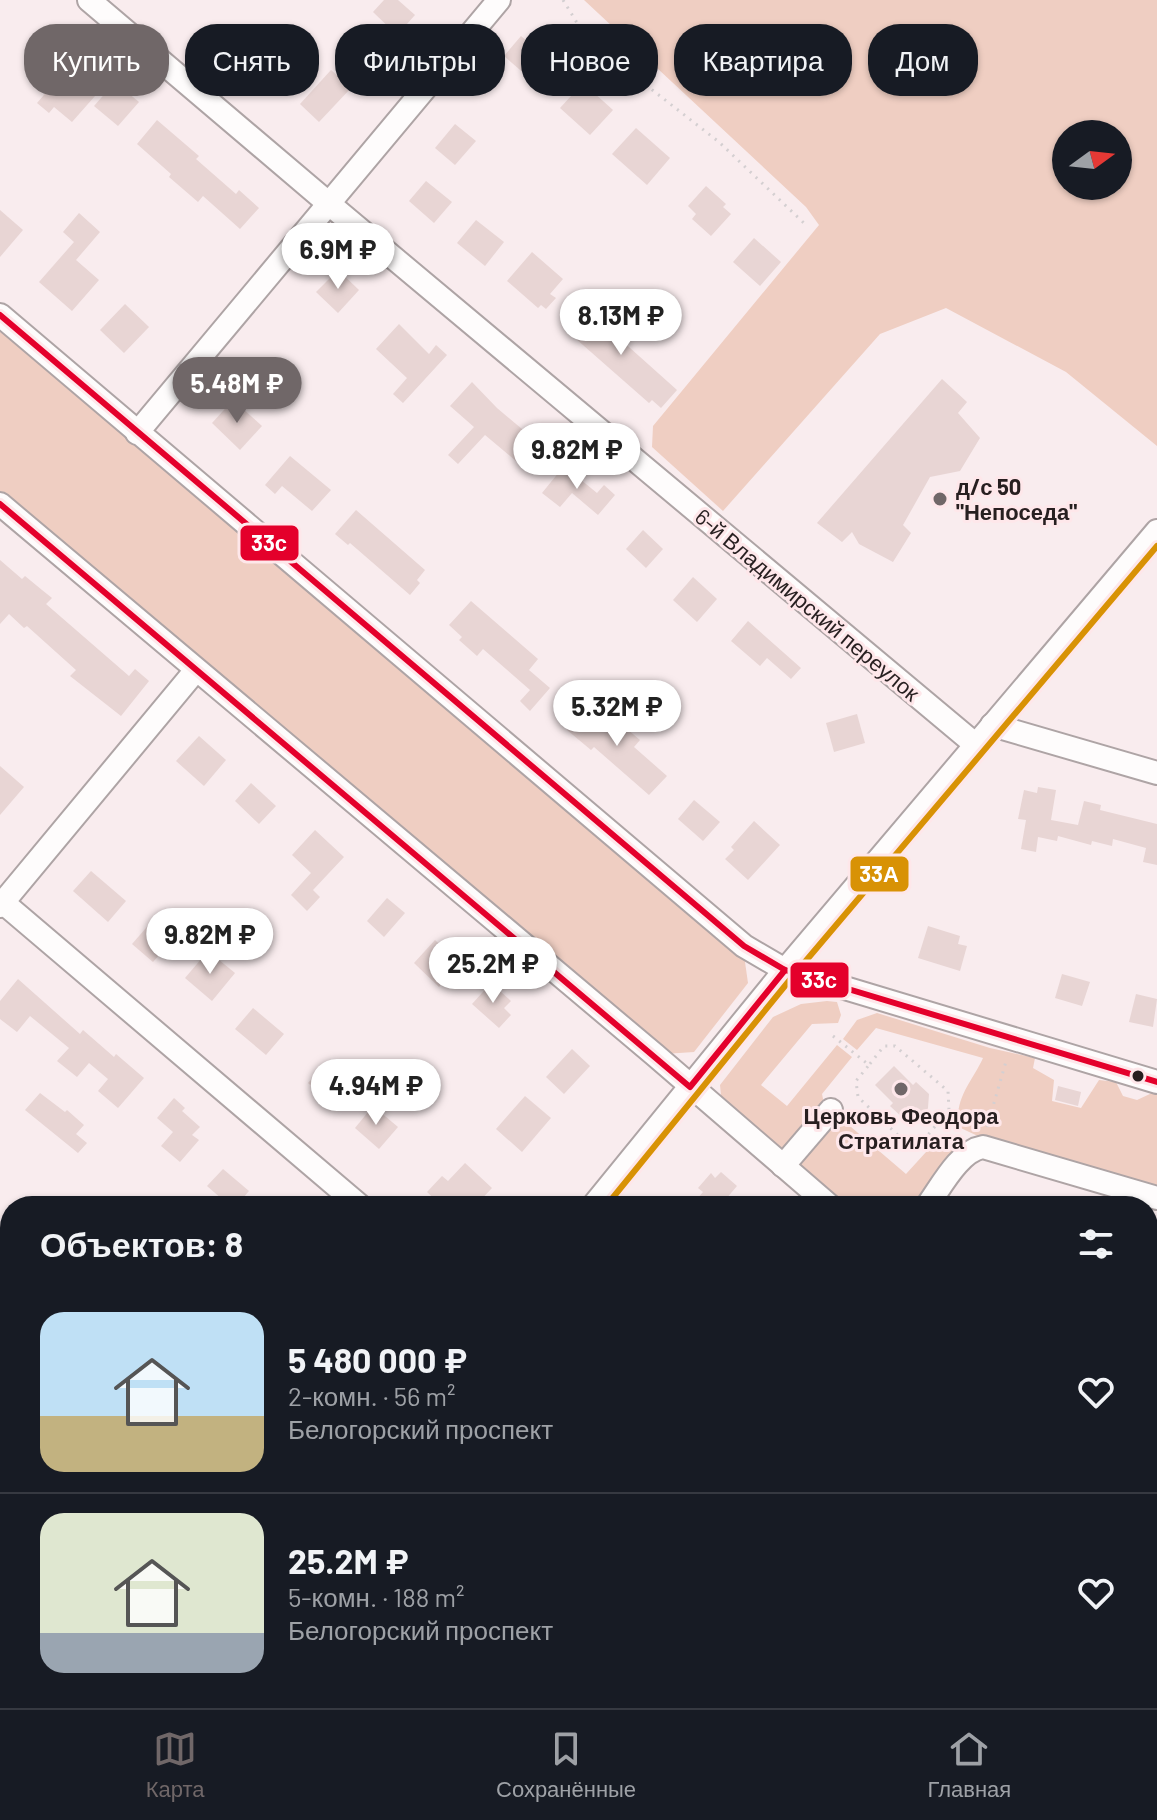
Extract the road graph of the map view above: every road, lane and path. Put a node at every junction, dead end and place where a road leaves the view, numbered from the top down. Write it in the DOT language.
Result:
graph roads {
  1 [pos="89,0"];
  2 [pos="499,0"];
  3 [pos="563,0"];
  4 [pos="328,203"];
  5 [pos="806,225"];
  6 [pos="0,315"];
  7 [pos="137,433"];
  8 [pos="0,504"];
  9 [pos="1157,531"];
  10 [pos="196,670"];
  11 [pos="992,725"];
  12 [pos="976,745"];
  13 [pos="1157,773"];
  14 [pos="1,903"];
  15 [pos="785,970"];
  16 [pos="833,1036"];
  17 [pos="1011,1039"];
  18 [pos="869,1065"];
  19 [pos="1157,1082"];
  20 [pos="690,1087"];
  21 [pos="831,1110"];
  22 [pos="983,1147"];
  23 [pos="783,1166"];
  24 [pos="348,1196"];
  25 [pos="601,1196"];
  26 [pos="818,1196"];
  27 [pos="935,1196"];
  28 [pos="1150,1196"];
  1 -- 4 [label="street, 6-й Владимирский переулок"];
  2 -- 4 [label="street"];
  3 -- 5 [label="path"];
  4 -- 7 [label="street"];
  4 -- 12 [label="street, 6-й Владимирский переулок"];
  6 -- 7 [label="street"];
  7 -- 15 [label="street"];
  8 -- 10 [label="street"];
  9 -- 11 [label="street"];
  10 -- 14 [label="street"];
  10 -- 20 [label="street"];
  11 -- 12 [label="street"];
  11 -- 13 [label="street"];
  12 -- 15 [label="street"];
  14 -- 24 [label="street"];
  15 -- 17 [label="street"];
  15 -- 20 [label="street"];
  16 -- 18 [label="path"];
  17 -- 19 [label="street"];
  17 -- 22 [label="path"];
  18 -- 18 [label="path"];
  20 -- 23 [label="street"];
  20 -- 25 [label="street"];
  21 -- 23 [label="street"];
  22 -- 27 [label="street"];
  22 -- 28 [label="street"];
  23 -- 26 [label="street"];
}
